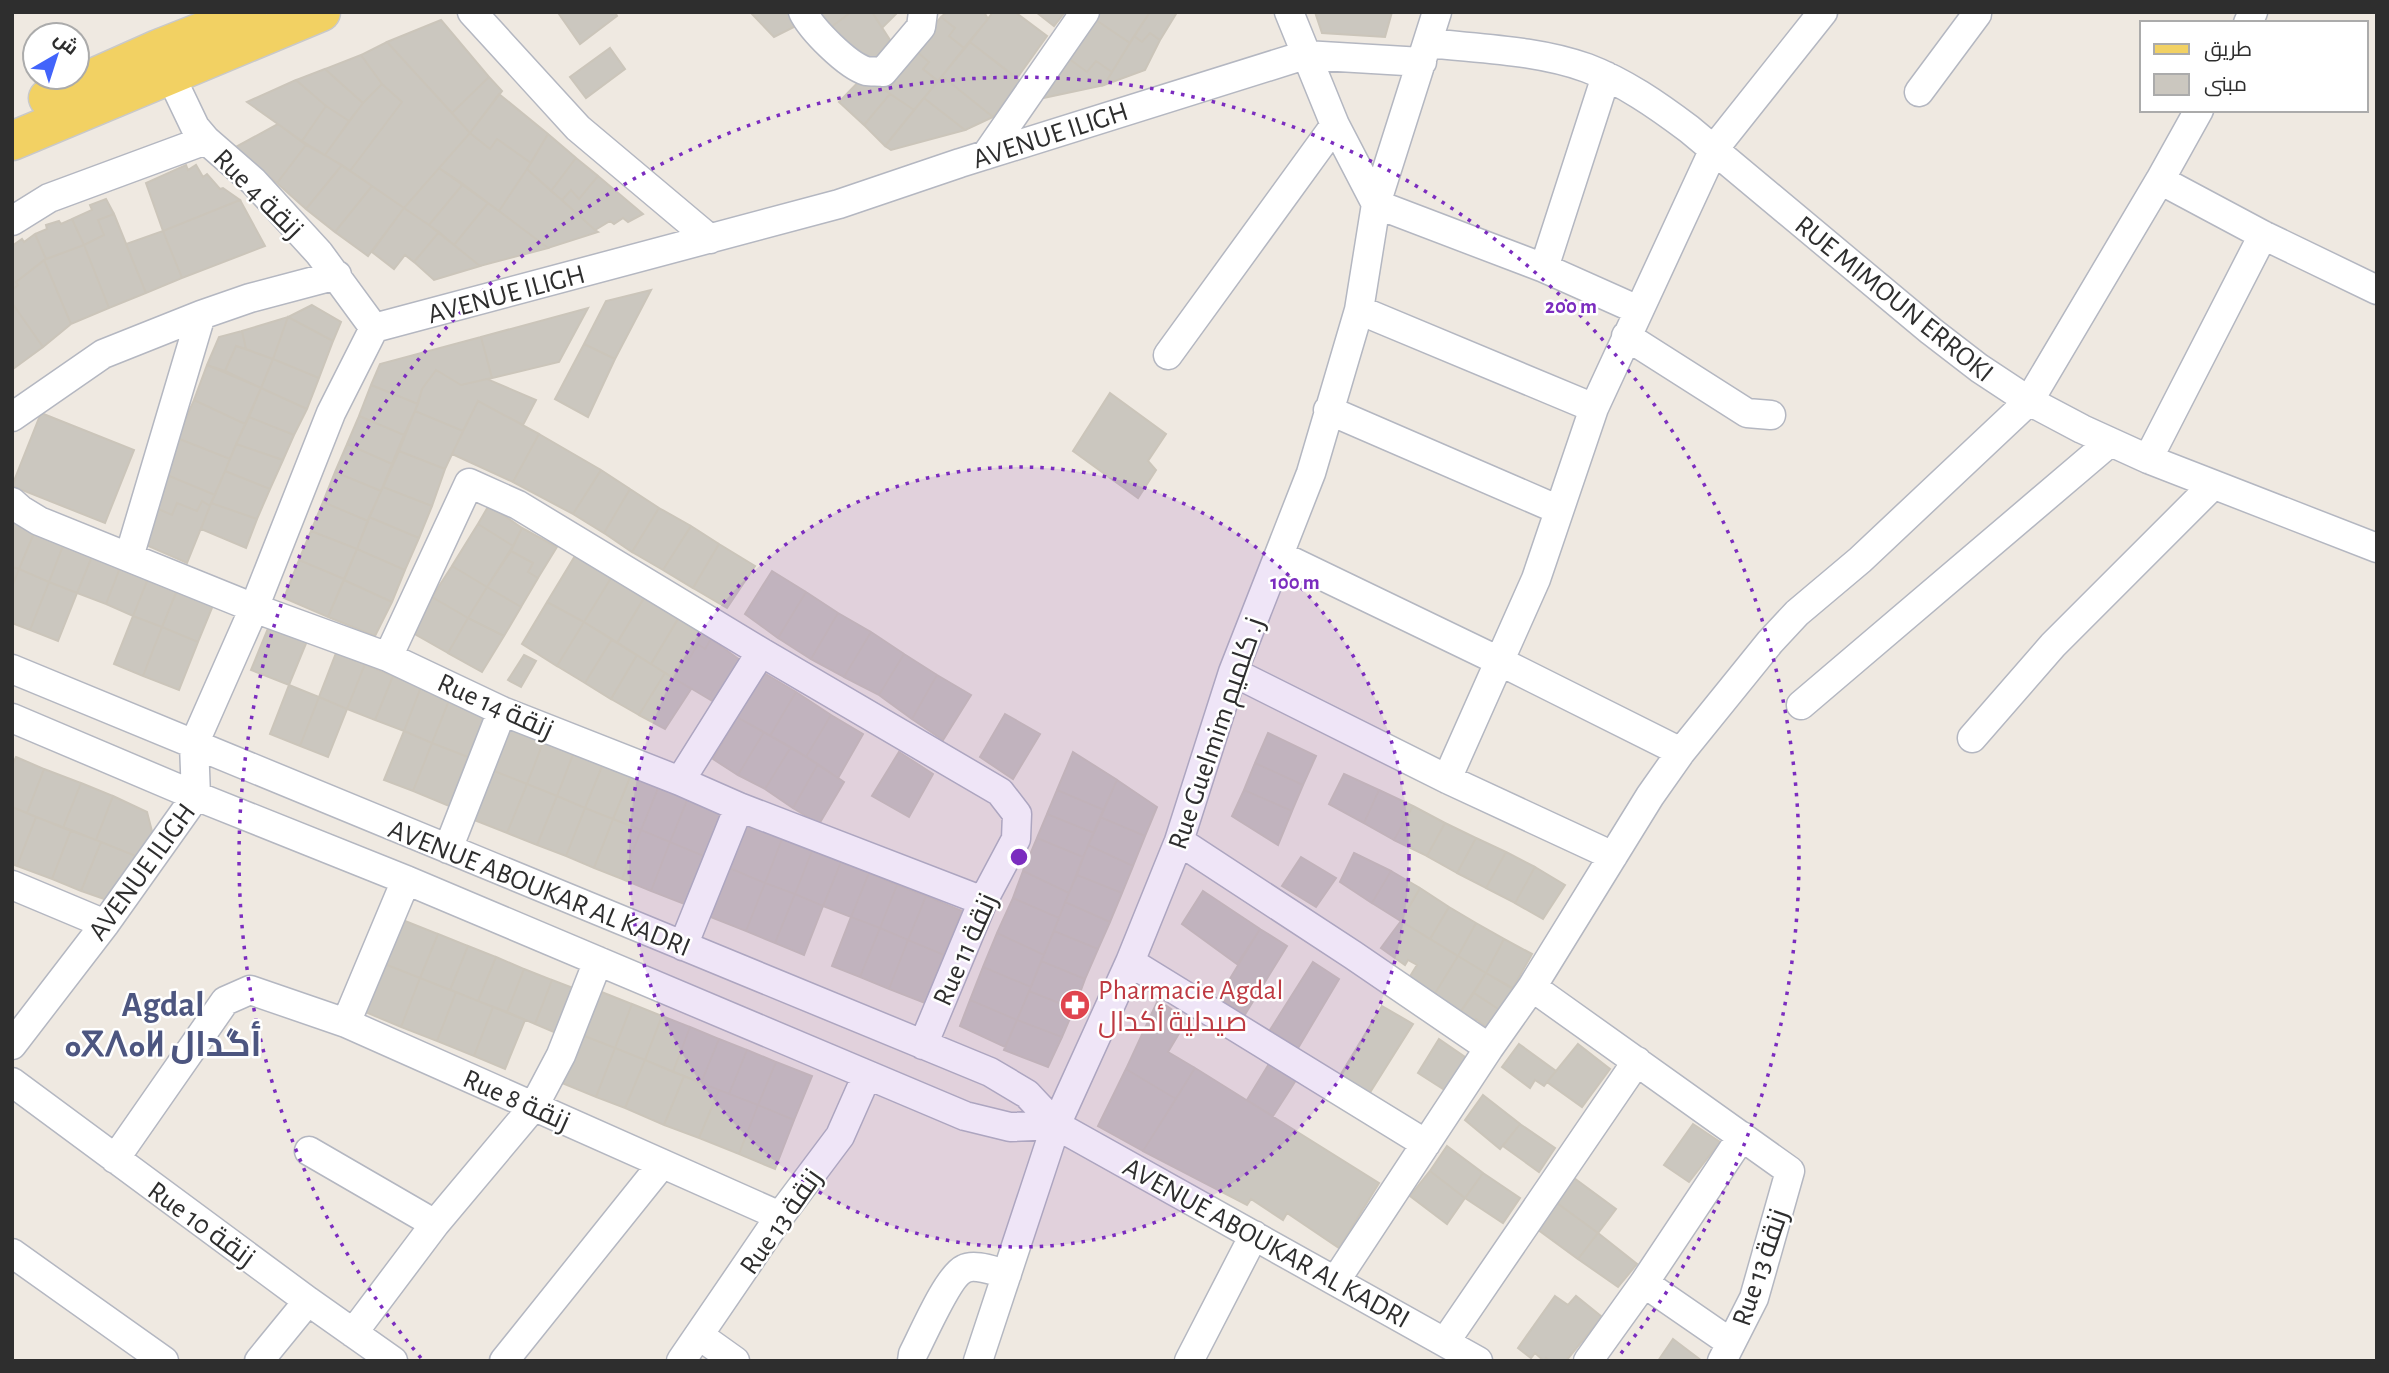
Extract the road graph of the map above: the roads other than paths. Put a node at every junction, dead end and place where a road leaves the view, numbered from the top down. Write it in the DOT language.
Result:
graph roads {
  1 [pos="252,12"];
  2 [pos="321,12"];
  3 [pos="472,12"];
  4 [pos="803,12"];
  5 [pos="923,12"];
  6 [pos="1085,12"];
  7 [pos="1289,12"];
  8 [pos="1437,12"];
  9 [pos="1824,12"];
  10 [pos="1977,13"];
  11 [pos="1425,53"];
  12 [pos="1305,55"];
  13 [pos="164,62"];
  14 [pos="1606,76"];
  15 [pos="1919,92"];
  16 [pos="2198,112"];
  17 [pos="12,113"];
  18 [pos="1335,125"];
  19 [pos="206,140"];
  20 [pos="12,141"];
  21 [pos="1714,149"];
  22 [pos="986,155"];
  23 [pos="2160,180"];
  24 [pos="1376,204"];
  25 [pos="12,221"];
  26 [pos="2263,234"];
  27 [pos="710,239"];
  28 [pos="1544,268"];
  29 [pos="338,275"];
  30 [pos="2377,289"];
  31 [pos="1359,310"];
  32 [pos="1638,310"];
  33 [pos="201,315"];
  34 [pos="374,328"];
  35 [pos="1626,336"];
  36 [pos="1168,355"];
  37 [pos="2029,401"];
  38 [pos="1594,408"];
  39 [pos="1328,410"];
  40 [pos="1771,415"];
  41 [pos="12,417"];
  42 [pos="2110,442"];
  43 [pos="2148,459"];
  44 [pos="2213,485"];
  45 [pos="12,502"];
  46 [pos="1559,510"];
  47 [pos="2377,548"];
  48 [pos="1279,555"];
  49 [pos="129,557"];
  50 [pos="254,608"];
  51 [pos="761,652"];
  52 [pos="388,657"];
  53 [pos="1499,661"];
  54 [pos="12,669"];
  55 [pos="1233,672"];
  56 [pos="1801,705"];
  57 [pos="502,711"];
  58 [pos="12,718"];
  59 [pos="1972,738"];
  60 [pos="194,744"];
  61 [pos="1681,752"];
  62 [pos="1447,779"];
  63 [pos="680,781"];
  64 [pos="196,796"];
  65 [pos="738,807"];
  66 [pos="1179,841"];
  67 [pos="448,849"];
  68 [pos="1613,856"];
  69 [pos="406,880"];
  70 [pos="12,885"];
  71 [pos="984,901"];
  72 [pos="105,924"];
  73 [pos="683,946"];
  74 [pos="598,961"];
  75 [pos="1130,962"];
  76 [pos="1532,987"];
  77 [pos="346,1023"];
  78 [pos="12,1045"];
  79 [pos="923,1045"];
  80 [pos="1489,1048"];
  81 [pos="1637,1061"];
  82 [pos="867,1074"];
  83 [pos="12,1082"];
  84 [pos="534,1106"];
  85 [pos="1056,1125"];
  86 [pos="1742,1136"];
  87 [pos="1426,1144"];
  88 [pos="309,1150"];
  89 [pos="116,1159"];
  90 [pos="662,1164"];
  91 [pos="780,1216"];
  92 [pos="435,1224"];
  93 [pos="1254,1235"];
  94 [pos="12,1254"];
  95 [pos="1007,1274"];
  96 [pos="1336,1280"];
  97 [pos="1644,1283"];
  98 [pos="309,1301"];
  99 [pos="353,1333"];
  100 [pos="699,1336"];
  101 [pos="1446,1342"];
  102 [pos="1726,1352"];
  103 [pos="164,1361"];
  104 [pos="259,1361"];
  105 [pos="393,1361"];
  106 [pos="504,1361"];
  107 [pos="681,1361"];
  108 [pos="735,1361"];
  109 [pos="912,1361"];
  110 [pos="978,1361"];
  111 [pos="1189,1361"];
  112 [pos="1478,1361"];
  113 [pos="1588,1361"];
  1 -- 13 [label="main road"];
  2 -- 13 [label="main road"];
  3 -- 27 [label="street"];
  4 -- 5 [label="street"];
  6 -- 22 [label="street"];
  7 -- 12 [label="street"];
  8 -- 11 [label="street, Rue Guelmim ز. كلميم"];
  9 -- 21 [label="street"];
  10 -- 15 [label="street"];
  11 -- 12 [label="street, AVENUE ILIGH"];
  11 -- 14 [label="street, RUE MIMOUN ERROKI"];
  11 -- 24 [label="street, Rue Guelmim ز. كلميم"];
  12 -- 18 [label="street"];
  12 -- 22 [label="street, AVENUE ILIGH"];
  13 -- 17 [label="main road"];
  13 -- 19 [label="street, Rue 4 زنقة"];
  13 -- 20 [label="main road"];
  14 -- 21 [label="street, RUE MIMOUN ERROKI"];
  14 -- 28 [label="street"];
  16 -- 23 [label="street"];
  18 -- 24 [label="street"];
  18 -- 36 [label="street"];
  19 -- 25 [label="street"];
  19 -- 29 [label="street, Rue 4 زنقة"];
  21 -- 32 [label="street"];
  21 -- 37 [label="street, RUE MIMOUN ERROKI"];
  22 -- 27 [label="street, AVENUE ILIGH"];
  23 -- 26 [label="street"];
  23 -- 37 [label="street"];
  24 -- 28 [label="street"];
  24 -- 31 [label="street, Rue Guelmim ز. كلميم"];
  26 -- 30 [label="street"];
  26 -- 43 [label="street"];
  27 -- 34 [label="street, AVENUE ILIGH"];
  28 -- 32 [label="street"];
  29 -- 33 [label="street"];
  29 -- 34 [label="street, Rue 4 زنقة"];
  31 -- 38 [label="street"];
  31 -- 39 [label="street, Rue Guelmim ز. كلميم"];
  32 -- 35 [label="street"];
  33 -- 41 [label="street"];
  33 -- 49 [label="street"];
  34 -- 50 [label="street, AVENUE ILIGH"];
  35 -- 38 [label="street"];
  35 -- 40 [label="street"];
  37 -- 42 [label="street, RUE MIMOUN ERROKI"];
  37 -- 61 [label="street"];
  38 -- 46 [label="street"];
  39 -- 46 [label="street"];
  39 -- 48 [label="street, Rue Guelmim ز. كلميم"];
  42 -- 43 [label="street, RUE MIMOUN ERROKI"];
  42 -- 56 [label="street"];
  43 -- 44 [label="street, RUE MIMOUN ERROKI"];
  44 -- 47 [label="street, RUE MIMOUN ERROKI"];
  44 -- 59 [label="street"];
  45 -- 49 [label="street, Rue 14 زنقة"];
  46 -- 53 [label="street"];
  48 -- 53 [label="street"];
  48 -- 55 [label="street, Rue Guelmim ز. كلميم"];
  49 -- 50 [label="street, Rue 14 زنقة"];
  50 -- 52 [label="street, Rue 14 زنقة"];
  50 -- 60 [label="street, AVENUE ILIGH"];
  51 -- 52 [label="street"];
  51 -- 63 [label="street"];
  51 -- 71 [label="street, Rue 11 زنقة"];
  52 -- 57 [label="street, Rue 14 زنقة"];
  53 -- 61 [label="street"];
  53 -- 62 [label="street"];
  54 -- 60 [label="street, AVENUE ABOUKAR AL KADRI"];
  55 -- 62 [label="street"];
  55 -- 66 [label="street, Rue Guelmim ز. كلميم"];
  57 -- 63 [label="street, Rue 14 زنقة"];
  57 -- 67 [label="street"];
  58 -- 64 [label="street, AVENUE ABOUKAR AL KADRI"];
  60 -- 64 [label="street, AVENUE ILIGH"];
  60 -- 67 [label="street, AVENUE ABOUKAR AL KADRI"];
  61 -- 68 [label="street"];
  62 -- 68 [label="street"];
  63 -- 65 [label="street, Rue 14 زنقة"];
  64 -- 69 [label="street, AVENUE ABOUKAR AL KADRI"];
  64 -- 72 [label="street, AVENUE ILIGH"];
  65 -- 71 [label="street, Rue 14 زنقة"];
  65 -- 73 [label="street"];
  66 -- 75 [label="street, Rue Guelmim ز. كلميم"];
  66 -- 80 [label="street"];
  67 -- 73 [label="street, AVENUE ABOUKAR AL KADRI"];
  68 -- 76 [label="street"];
  69 -- 74 [label="street, AVENUE ABOUKAR AL KADRI"];
  69 -- 77 [label="street"];
  70 -- 72 [label="street"];
  71 -- 79 [label="street, Rue 11 زنقة"];
  72 -- 78 [label="street, AVENUE ILIGH"];
  73 -- 79 [label="street, AVENUE ABOUKAR AL KADRI"];
  74 -- 82 [label="street, AVENUE ABOUKAR AL KADRI"];
  74 -- 84 [label="street"];
  75 -- 85 [label="street, Rue Guelmim ز. كلميم"];
  75 -- 87 [label="street"];
  76 -- 80 [label="street"];
  76 -- 81 [label="street"];
  77 -- 84 [label="street, Rue 8 زنقة"];
  77 -- 89 [label="street, Rue 8 زنقة"];
  79 -- 85 [label="street, AVENUE ABOUKAR AL KADRI"];
  80 -- 87 [label="street"];
  81 -- 86 [label="street"];
  81 -- 101 [label="street"];
  82 -- 85 [label="street, AVENUE ABOUKAR AL KADRI"];
  82 -- 91 [label="street, Rue 13 زنقة"];
  83 -- 89 [label="street, Rue 10 زنقة"];
  84 -- 90 [label="street, Rue 8 زنقة"];
  84 -- 92 [label="street"];
  85 -- 93 [label="street, AVENUE ABOUKAR AL KADRI"];
  85 -- 95 [label="street, Rue Guelmim ز. كلميم"];
  86 -- 97 [label="street"];
  86 -- 102 [label="street, Rue 13 زنقة"];
  87 -- 96 [label="street"];
  88 -- 92 [label="street"];
  89 -- 98 [label="street, Rue 10 زنقة"];
  90 -- 91 [label="street, Rue 8 زنقة"];
  90 -- 106 [label="street"];
  91 -- 100 [label="street, Rue 13 زنقة"];
  92 -- 99 [label="street"];
  93 -- 96 [label="street, AVENUE ABOUKAR AL KADRI"];
  93 -- 111 [label="street"];
  94 -- 103 [label="street"];
  95 -- 109 [label="street"];
  95 -- 110 [label="street, Rue Guelmim ز. كلميم"];
  96 -- 101 [label="street, AVENUE ABOUKAR AL KADRI"];
  97 -- 102 [label="street"];
  97 -- 113 [label="street"];
  98 -- 99 [label="street, Rue 10 زنقة"];
  98 -- 104 [label="street"];
  99 -- 105 [label="street, Rue 10 زنقة"];
  100 -- 107 [label="street, Rue 13 زنقة"];
  100 -- 108 [label="street"];
  101 -- 112 [label="street, AVENUE ABOUKAR AL KADRI"];
}
